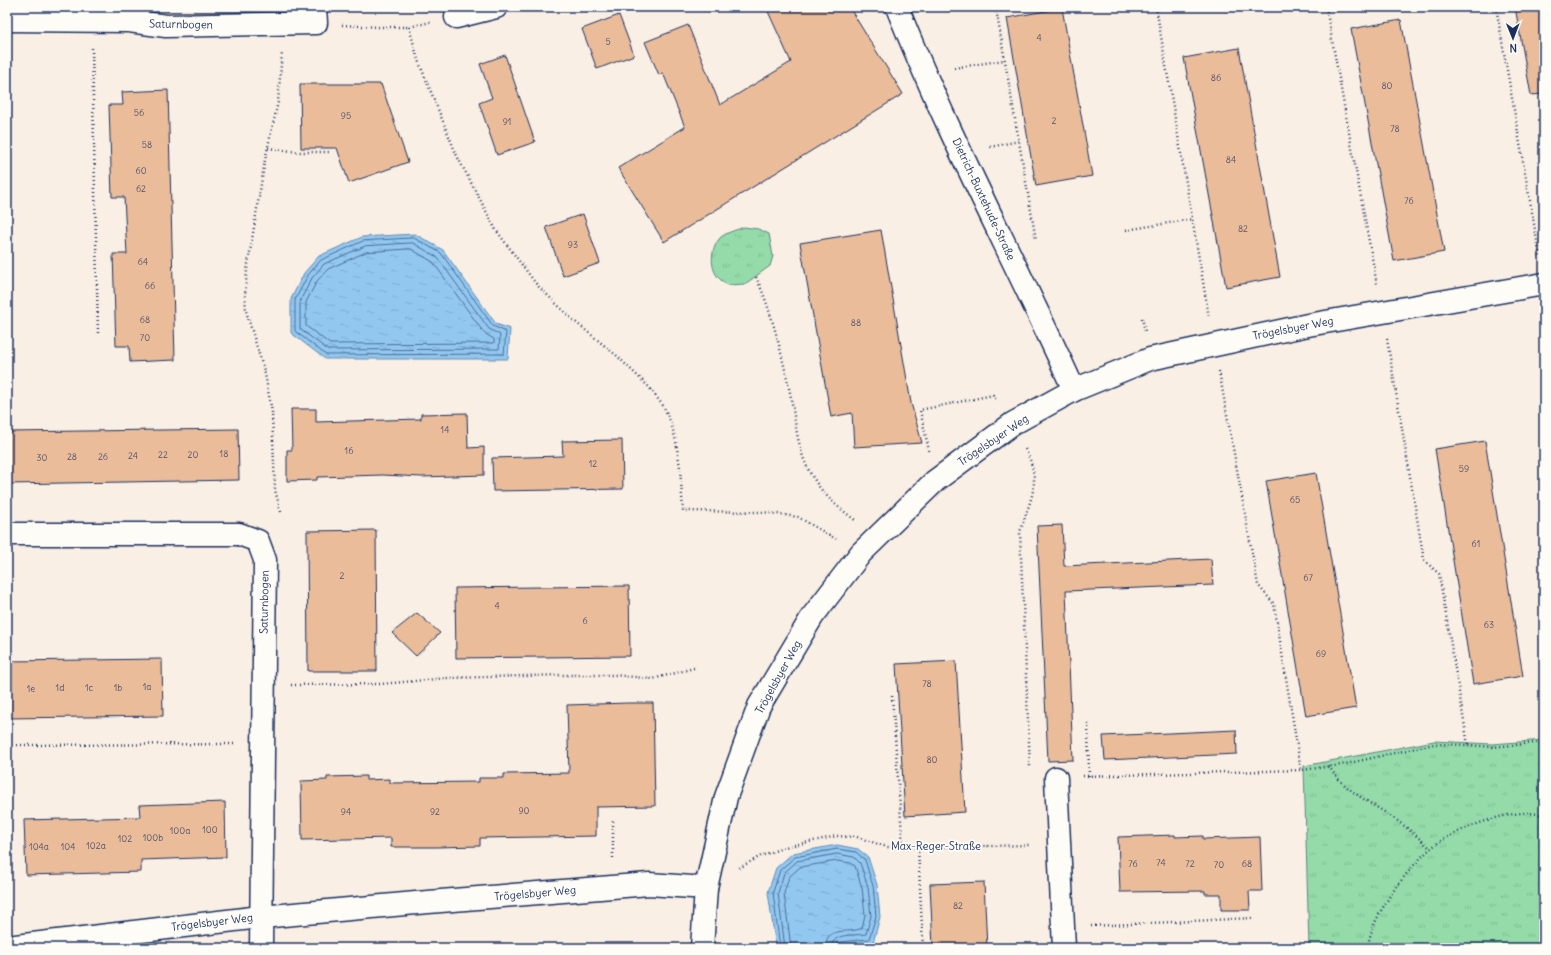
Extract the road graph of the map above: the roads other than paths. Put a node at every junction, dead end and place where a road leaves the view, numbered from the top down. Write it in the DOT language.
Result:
graph roads {
  1 [pos="496,7"];
  2 [pos="897,7"];
  3 [pos="316,15"];
  4 [pos="456,17"];
  5 [pos="7,20"];
  6 [pos="1543,274"];
  7 [pos="1074,390"];
  8 [pos="7,534"];
  9 [pos="1056,778"];
  10 [pos="706,888"];
  11 [pos="261,917"];
  12 [pos="1063,938"];
  13 [pos="7,947"];
  14 [pos="261,948"];
  15 [pos="702,948"];
  1 -- 4 [label="street"];
  2 -- 7 [label="street, Dietrich-Buxtehude-Straße"];
  3 -- 5 [label="street, Saturnbogen"];
  6 -- 7 [label="street, Trögelsbyer Weg"];
  7 -- 10 [label="street, Trögelsbyer Weg"];
  8 -- 11 [label="street, Saturnbogen"];
  9 -- 12 [label="street"];
  10 -- 11 [label="street, Trögelsbyer Weg"];
  10 -- 15 [label="street"];
  11 -- 13 [label="street, Trögelsbyer Weg"];
  11 -- 14 [label="street, Saturnbogen"];
}
